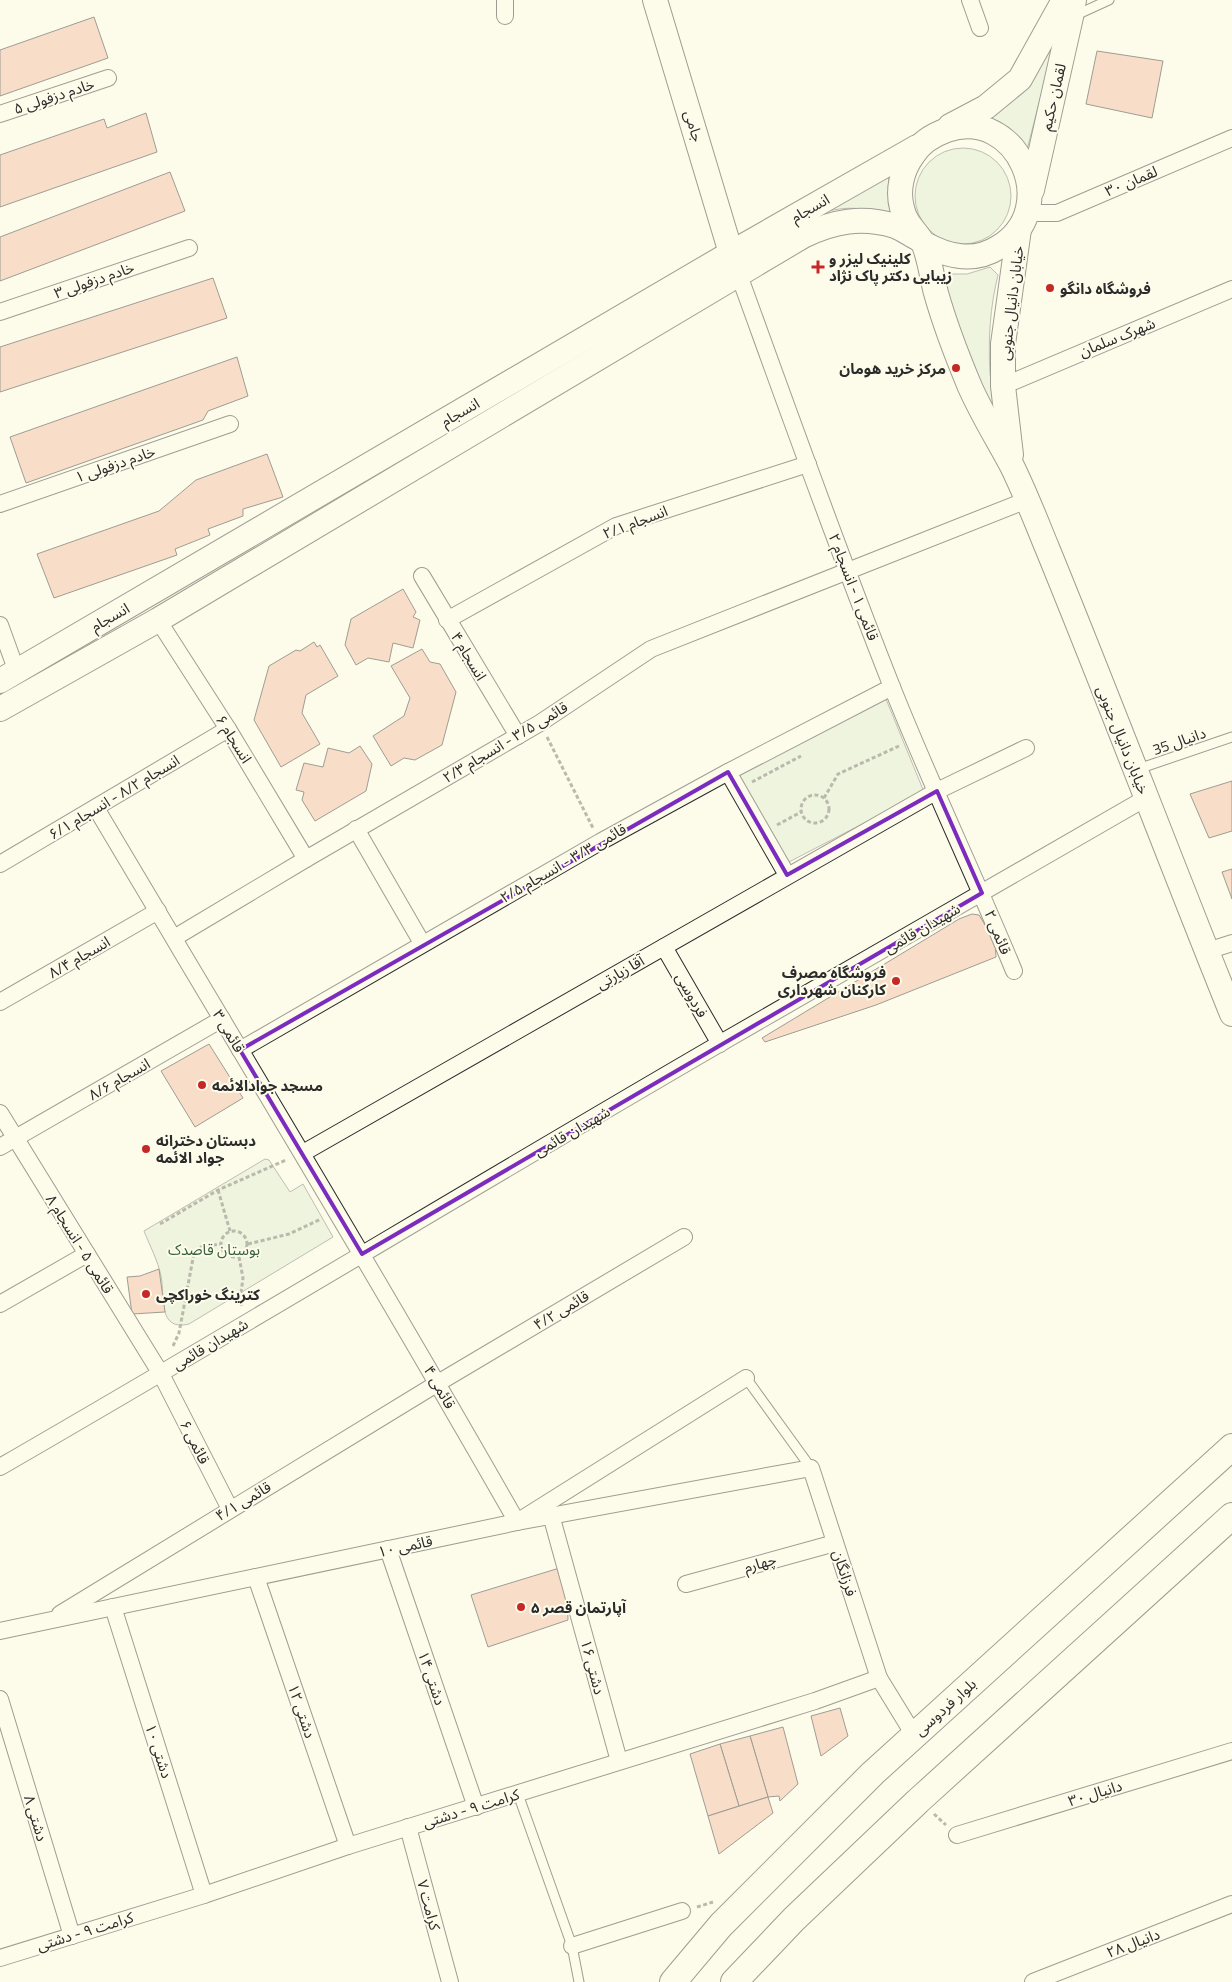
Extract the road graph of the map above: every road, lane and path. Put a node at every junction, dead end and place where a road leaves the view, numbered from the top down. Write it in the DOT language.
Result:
graph roads {
  1 [pos="505,0"];
  2 [pos="655,0"];
  3 [pos="970,0"];
  4 [pos="1109,0"];
  5 [pos="1070,6"];
  6 [pos="505,16"];
  7 [pos="980,28"];
  8 [pos="108,78"];
  9 [pos="0,114"];
  10 [pos="1232,138"];
  11 [pos="927,140"];
  12 [pos="1026,212"];
  13 [pos="921,241"];
  14 [pos="189,248"];
  15 [pos="731,253"];
  16 [pos="740,275"];
  17 [pos="1232,289"];
  18 [pos="0,312"];
  19 [pos="1003,386"];
  20 [pos="230,424"];
  21 [pos="808,464"];
  22 [pos="1012,466"];
  23 [pos="1027,500"];
  24 [pos="0,504"];
  25 [pos="848,570"];
  26 [pos="422,576"];
  27 [pos="158,620"];
  28 [pos="447,620"];
  29 [pos="0,625"];
  30 [pos="9,676"];
  31 [pos="892,687"];
  32 [pos="0,709"];
  33 [pos="540,723"];
  34 [pos="228,729"];
  35 [pos="518,736"];
  36 [pos="897,737"];
  37 [pos="1232,737"];
  38 [pos="901,745"];
  39 [pos="1026,748"];
  40 [pos="807,752"];
  41 [pos="904,753"];
  42 [pos="1135,770"];
  43 [pos="728,772"];
  44 [pos="738,789"];
  45 [pos="937,791"];
  46 [pos="824,798"];
  47 [pos="1146,798"];
  48 [pos="96,808"];
  49 [pos="801,812"];
  50 [pos="356,830"];
  51 [pos="762,832"];
  52 [pos="600,842"];
  53 [pos="306,859"];
  54 [pos="0,864"];
  55 [pos="787,875"];
  56 [pos="982,893"];
  57 [pos="158,911"];
  58 [pos="174,938"];
  59 [pos="422,943"];
  60 [pos="1232,943"];
  61 [pos="664,947"];
  62 [pos="1206,951"];
  63 [pos="1014,972"];
  64 [pos="0,1002"];
  65 [pos="1232,1014"];
  66 [pos="222,1019"];
  67 [pos="720,1044"];
  68 [pos="240,1050"];
  69 [pos="0,1113"];
  70 [pos="15,1138"];
  71 [pos="0,1147"];
  72 [pos="303,1153"];
  73 [pos="218,1190"];
  74 [pos="337,1211"];
  75 [pos="160,1224"];
  76 [pos="230,1230"];
  77 [pos="684,1237"];
  78 [pos="220,1244"];
  79 [pos="248,1244"];
  80 [pos="87,1254"];
  81 [pos="362,1254"];
  82 [pos="239,1257"];
  83 [pos="0,1304"];
  84 [pos="246,1322"];
  85 [pos="161,1374"];
  86 [pos="746,1378"];
  87 [pos="438,1383"];
  88 [pos="1232,1447"];
  89 [pos="0,1467"];
  90 [pos="811,1468"];
  91 [pos="230,1508"];
  92 [pos="551,1515"];
  93 [pos="1232,1516"];
  94 [pos="517,1522"];
  95 [pos="834,1543"];
  96 [pos="388,1549"];
  97 [pos="256,1577"];
  98 [pos="686,1584"];
  99 [pos="113,1607"];
  100 [pos="49,1620"];
  101 [pos="0,1631"];
  102 [pos="879,1678"];
  103 [pos="0,1700"];
  104 [pos="914,1735"];
  105 [pos="1232,1751"];
  106 [pos="619,1761"];
  107 [pos="518,1794"];
  108 [pos="918,1801"];
  109 [pos="476,1807"];
  110 [pos="408,1827"];
  111 [pos="958,1835"];
  112 [pos="348,1846"];
  113 [pos="204,1895"];
  114 [pos="1232,1904"];
  115 [pos="682,1911"];
  116 [pos="72,1936"];
  117 [pos="572,1946"];
  118 [pos="0,1958"];
  119 [pos="450,1982"];
  120 [pos="579,1982"];
  121 [pos="673,1982"];
  122 [pos="734,1982"];
  123 [pos="1033,1982"];
  1 -- 6 [label="street"];
  2 -- 15 [label="main road, جامی"];
  3 -- 7 [label="street"];
  4 -- 5 [label="lane"];
  5 -- 11 [label="main road, لقمان حکیم"];
  5 -- 12 [label="main road, لقمان حکیم"];
  8 -- 9 [label="street, خادم دزفولی ۵"];
  10 -- 12 [label="street, لقمان ۳۰"];
  11 -- 12 [label="main road"];
  11 -- 13 [label="main road"];
  11 -- 15 [label="main road, انسجام"];
  12 -- 13 [label="main road"];
  12 -- 19 [label="main road, خیابان دانیال جنوبی"];
  13 -- 16 [label="main road, انسجام"];
  13 -- 22 [label="main road, خیابان دانیال جنوبی"];
  14 -- 18 [label="street, خادم دزفولی ۳"];
  15 -- 30 [label="main road, انسجام"];
  16 -- 21 [label="street, قائمی ۱ - انسجام ۲"];
  16 -- 27 [label="main road, انسجام"];
  17 -- 19 [label="street, شهرک سلمان"];
  19 -- 22 [label="main road, خیابان دانیال جنوبی"];
  20 -- 24 [label="street, خادم دزفولی ۱"];
  21 -- 25 [label="street, قائمی ۱ - انسجام ۲"];
  21 -- 28 [label="street, انسجام ۲/۱"];
  22 -- 23 [label="main road, خیابان دانیال جنوبی"];
  23 -- 25 [label="street, قائمی ۳/۵ - انسجام ۲/۳"];
  23 -- 42 [label="main road, خیابان دانیال جنوبی"];
  25 -- 31 [label="street, قائمی ۱ - انسجام ۲"];
  25 -- 33 [label="street, قائمی ۳/۵ - انسجام ۲/۳"];
  26 -- 28 [label="street, انسجام ۴"];
  27 -- 32 [label="main road, انسجام"];
  27 -- 34 [label="street, انسجام ۶"];
  28 -- 35 [label="street, انسجام ۴"];
  29 -- 30 [label="street"];
  31 -- 43 [label="street, قائمی ۳/۳ - انسجام ۲/۵"];
  31 -- 45 [label="street, قائمی ۱ - انسجام ۲"];
  33 -- 35 [label="street, قائمی ۳/۵ - انسجام ۲/۳"];
  33 -- 52 [label="path"];
  34 -- 48 [label="street, انسجام ۸/۲ - انسجام ۶/۱"];
  34 -- 53 [label="street, انسجام ۶"];
  35 -- 50 [label="street, قائمی ۳/۵ - انسجام ۲/۳"];
  36 -- 38 [label="path"];
  37 -- 42 [label="lane, دانیال 35"];
  38 -- 41 [label="path"];
  38 -- 46 [label="path"];
  39 -- 45 [label="street, آقا زیارتی"];
  40 -- 44 [label="path"];
  42 -- 47 [label="main road, خیابان دانیال جنوبی"];
  43 -- 44 [label="street"];
  43 -- 52 [label="street, قائمی ۳/۳ - انسجام ۲/۵"];
  44 -- 51 [label="street"];
  45 -- 55 [label="street, آقا زیارتی"];
  45 -- 56 [label="street, قائمی ۱ - انسجام ۲"];
  46 -- 49 [label="path"];
  46 -- 49 [label="path"];
  47 -- 56 [label="street, شهیدان قائمی"];
  47 -- 62 [label="main road, خیابان دانیال جنوبی"];
  48 -- 54 [label="street, انسجام ۸/۲ - انسجام ۶/۱"];
  48 -- 57 [label="street, قائمی ۳"];
  49 -- 51 [label="path"];
  50 -- 53 [label="street, قائمی ۳/۵ - انسجام ۲/۳"];
  50 -- 59 [label="street"];
  51 -- 55 [label="street"];
  52 -- 59 [label="street, قائمی ۳/۳ - انسجام ۲/۵"];
  53 -- 58 [label="street, قائمی ۳/۵ - انسجام ۲/۳"];
  55 -- 61 [label="street, آقا زیارتی"];
  56 -- 63 [label="street, قائمی ۲"];
  56 -- 67 [label="street, شهیدان قائمی"];
  57 -- 58 [label="street, قائمی ۳"];
  57 -- 64 [label="street, انسجام ۸/۴"];
  58 -- 66 [label="street, قائمی ۳"];
  59 -- 68 [label="street, قائمی ۳/۳ - انسجام ۲/۵"];
  60 -- 62 [label="street"];
  61 -- 67 [label="street, فردوسی"];
  61 -- 72 [label="street, آقا زیارتی"];
  62 -- 65 [label="main road, خیابان دانیال جنوبی"];
  66 -- 68 [label="street, قائمی ۳"];
  66 -- 70 [label="street, انسجام ۸/۶"];
  67 -- 81 [label="street, شهیدان قائمی"];
  68 -- 72 [label="street, قائمی ۳"];
  69 -- 70 [label="street, قائمی ۵ - انسجام ۸"];
  70 -- 71 [label="street, انسجام ۸/۶"];
  70 -- 80 [label="street, قائمی ۵ - انسجام ۸"];
  72 -- 73 [label="path"];
  72 -- 74 [label="street, قائمی ۳"];
  73 -- 75 [label="path"];
  73 -- 76 [label="path"];
  74 -- 79 [label="path"];
  74 -- 81 [label="street, قائمی ۳"];
  76 -- 78 [label="path"];
  76 -- 79 [label="path"];
  77 -- 87 [label="street, قائمی ۴/۲"];
  78 -- 82 [label="path"];
  78 -- 85 [label="path"];
  79 -- 82 [label="path"];
  80 -- 83 [label="street"];
  80 -- 85 [label="street, قائمی ۵ - انسجام ۸"];
  81 -- 84 [label="street, شهیدان قائمی"];
  81 -- 87 [label="street, قائمی ۴"];
  82 -- 84 [label="path"];
  84 -- 85 [label="street, شهیدان قائمی"];
  85 -- 89 [label="street, شهیدان قائمی"];
  85 -- 91 [label="street, قائمی ۶"];
  86 -- 90 [label="lane"];
  86 -- 94 [label="street"];
  87 -- 91 [label="street, قائمی ۴/۱"];
  87 -- 94 [label="street, قائمی ۴"];
  88 -- 104 [label="main road, بلوار فردوسی"];
  90 -- 92 [label="street, قائمی ۱۰"];
  90 -- 95 [label="street, فرزانگان"];
  91 -- 100 [label="street, قائمی ۴/۱"];
  92 -- 94 [label="street, قائمی ۱۰"];
  92 -- 106 [label="street, دشتی ۱۶"];
  93 -- 108 [label="main road"];
  94 -- 96 [label="street, قائمی ۱۰"];
  95 -- 98 [label="street, چهارم"];
  95 -- 102 [label="street, فرزانگان"];
  96 -- 97 [label="street, قائمی ۱۰"];
  96 -- 109 [label="street, دشتی ۱۴"];
  97 -- 99 [label="street, قائمی ۱۰"];
  97 -- 112 [label="street, دشتی ۱۲"];
  99 -- 100 [label="street, قائمی ۱۰"];
  99 -- 113 [label="street, دشتی ۱۰"];
  100 -- 101 [label="street, قائمی ۱۰"];
  102 -- 104 [label="street"];
  102 -- 106 [label="street, کرامت ۹ - دشتی"];
  103 -- 116 [label="street, دشتی ۸"];
  104 -- 121 [label="main road, بلوار فردوسی"];
  105 -- 111 [label="street, دانیال ۳۰"];
  106 -- 107 [label="street, کرامت ۹ - دشتی"];
  107 -- 109 [label="street, کرامت ۹ - دشتی"];
  107 -- 117 [label="lane"];
  108 -- 111 [label="path"];
  108 -- 122 [label="main road"];
  109 -- 110 [label="street, کرامت ۹ - دشتی"];
  110 -- 112 [label="street, کرامت ۹ - دشتی"];
  110 -- 119 [label="street, کرامت ۷"];
  112 -- 113 [label="street, کرامت ۹ - دشتی"];
  113 -- 116 [label="street, کرامت ۹ - دشتی"];
  114 -- 123 [label="street, دانیال ۲۸"];
  115 -- 117 [label="street"];
  116 -- 118 [label="street, کرامت ۹ - دشتی"];
  117 -- 120 [label="lane"];
}
